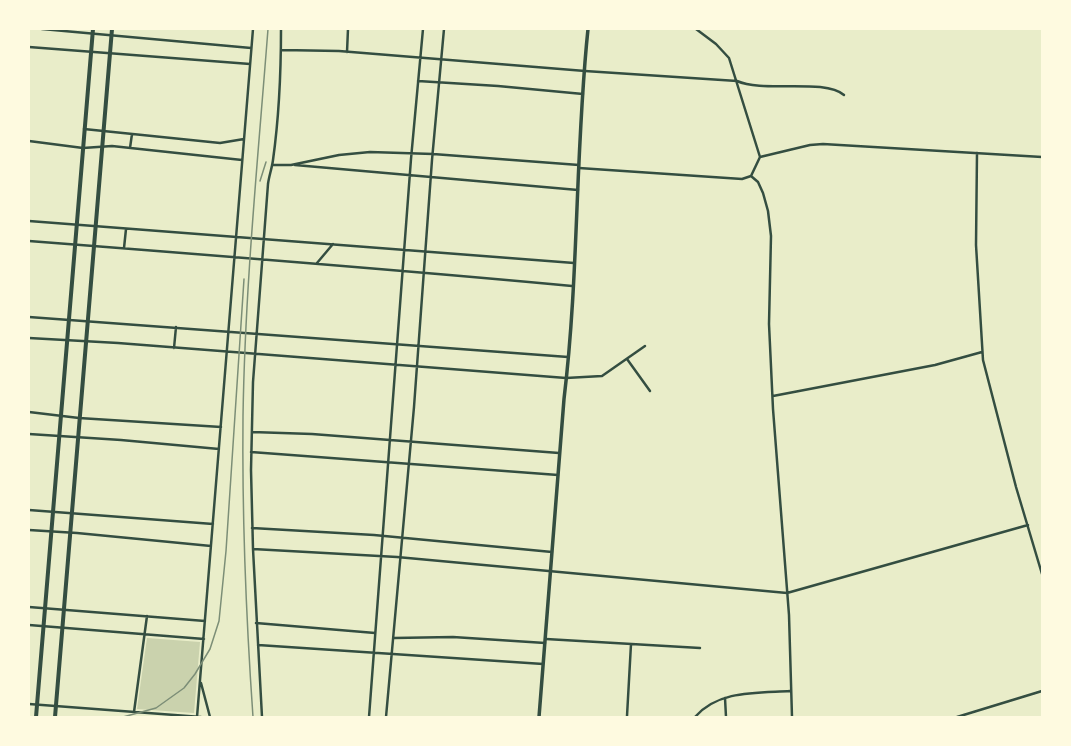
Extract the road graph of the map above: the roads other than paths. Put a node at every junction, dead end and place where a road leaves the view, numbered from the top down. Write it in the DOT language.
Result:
graph roads {
  1 [pos="42,29"];
  2 [pos="112,29"];
  3 [pos="253,29"];
  4 [pos="281,29"];
  5 [pos="348,29"];
  6 [pos="423,29"];
  7 [pos="444,29"];
  8 [pos="588,29"];
  9 [pos="696,29"];
  10 [pos="92,31"];
  11 [pos="111,35"];
  12 [pos="29,47"];
  13 [pos="251,48"];
  14 [pos="282,50"];
  15 [pos="91,52"];
  16 [pos="347,52"];
  17 [pos="110,53"];
  18 [pos="420,57"];
  19 [pos="442,59"];
  20 [pos="250,64"];
  21 [pos="585,71"];
  22 [pos="418,81"];
  23 [pos="737,81"];
  24 [pos="440,83"];
  25 [pos="583,94"];
  26 [pos="844,95"];
  27 [pos="84,129"];
  28 [pos="104,130"];
  29 [pos="132,134"];
  30 [pos="244,139"];
  31 [pos="29,141"];
  32 [pos="102,146"];
  33 [pos="83,148"];
  34 [pos="130,148"];
  35 [pos="412,153"];
  36 [pos="977,153"];
  37 [pos="433,154"];
  38 [pos="760,157"];
  39 [pos="1042,157"];
  40 [pos="242,160"];
  41 [pos="272,165"];
  42 [pos="291,165"];
  43 [pos="579,166"];
  44 [pos="411,174"];
  45 [pos="432,176"];
  46 [pos="752,176"];
  47 [pos="578,190"];
  48 [pos="29,221"];
  49 [pos="76,224"];
  50 [pos="94,226"];
  51 [pos="126,229"];
  52 [pos="236,236"];
  53 [pos="264,238"];
  54 [pos="29,241"];
  55 [pos="333,244"];
  56 [pos="75,245"];
  57 [pos="93,246"];
  58 [pos="124,248"];
  59 [pos="405,249"];
  60 [pos="426,251"];
  61 [pos="234,257"];
  62 [pos="263,259"];
  63 [pos="574,263"];
  64 [pos="317,264"];
  65 [pos="403,272"];
  66 [pos="424,274"];
  67 [pos="572,286"];
  68 [pos="29,317"];
  69 [pos="69,320"];
  70 [pos="87,321"];
  71 [pos="176,327"];
  72 [pos="228,331"];
  73 [pos="258,335"];
  74 [pos="29,338"];
  75 [pos="68,342"];
  76 [pos="85,342"];
  77 [pos="398,345"];
  78 [pos="419,346"];
  79 [pos="645,346"];
  80 [pos="174,348"];
  81 [pos="227,352"];
  82 [pos="982,352"];
  83 [pos="256,354"];
  84 [pos="569,357"];
  85 [pos="627,359"];
  86 [pos="396,365"];
  87 [pos="418,366"];
  88 [pos="566,378"];
  89 [pos="650,391"];
  90 [pos="773,396"];
  91 [pos="29,412"];
  92 [pos="61,416"];
  93 [pos="79,418"];
  94 [pos="220,427"];
  95 [pos="252,432"];
  96 [pos="29,434"];
  97 [pos="59,437"];
  98 [pos="78,438"];
  99 [pos="390,441"];
  100 [pos="411,442"];
  101 [pos="219,449"];
  102 [pos="251,452"];
  103 [pos="559,453"];
  104 [pos="388,463"];
  105 [pos="409,464"];
  106 [pos="558,475"];
  107 [pos="29,510"];
  108 [pos="53,513"];
  109 [pos="71,515"];
  110 [pos="213,524"];
  111 [pos="1028,525"];
  112 [pos="252,528"];
  113 [pos="29,530"];
  114 [pos="51,532"];
  115 [pos="70,533"];
  116 [pos="383,536"];
  117 [pos="403,538"];
  118 [pos="211,546"];
  119 [pos="253,549"];
  120 [pos="552,552"];
  121 [pos="381,556"];
  122 [pos="401,557"];
  123 [pos="550,570"];
  124 [pos="1042,574"];
  125 [pos="787,593"];
  126 [pos="29,608"];
  127 [pos="45,609"];
  128 [pos="64,610"];
  129 [pos="147,616"];
  130 [pos="205,621"];
  131 [pos="256,623"];
  132 [pos="29,625"];
  133 [pos="44,626"];
  134 [pos="62,628"];
  135 [pos="375,633"];
  136 [pos="146,635"];
  137 [pos="394,638"];
  138 [pos="204,639"];
  139 [pos="545,641"];
  140 [pos="631,644"];
  141 [pos="258,646"];
  142 [pos="700,648"];
  143 [pos="374,653"];
  144 [pos="393,654"];
  145 [pos="544,664"];
  146 [pos="201,680"];
  147 [pos="790,691"];
  148 [pos="1042,691"];
  149 [pos="725,698"];
  150 [pos="29,704"];
  151 [pos="37,705"];
  152 [pos="56,706"];
  153 [pos="134,712"];
  154 [pos="627,716"];
  155 [pos="36,717"];
  156 [pos="55,717"];
  157 [pos="197,717"];
  158 [pos="201,717"];
  159 [pos="210,717"];
  160 [pos="262,717"];
  161 [pos="369,717"];
  162 [pos="386,717"];
  163 [pos="539,717"];
  164 [pos="695,717"];
  165 [pos="726,717"];
  166 [pos="792,717"];
  167 [pos="957,717"];
  1 -- 10 [label="street"];
  2 -- 11 [label="main road"];
  3 -- 13 [label="street"];
  4 -- 14 [label="street"];
  5 -- 16 [label="street"];
  6 -- 18 [label="street"];
  7 -- 19 [label="street"];
  8 -- 21 [label="street"];
  9 -- 23 [label="street"];
  10 -- 11 [label="street"];
  10 -- 15 [label="main road"];
  11 -- 13 [label="street"];
  11 -- 17 [label="main road"];
  12 -- 15 [label="street"];
  13 -- 20 [label="street"];
  14 -- 16 [label="street"];
  14 -- 41 [label="street"];
  15 -- 17 [label="street"];
  15 -- 27 [label="main road"];
  16 -- 18 [label="street"];
  17 -- 20 [label="street"];
  17 -- 28 [label="main road"];
  18 -- 19 [label="street"];
  18 -- 22 [label="street"];
  19 -- 21 [label="street"];
  19 -- 24 [label="street"];
  20 -- 30 [label="street"];
  21 -- 23 [label="street"];
  21 -- 25 [label="street"];
  22 -- 24 [label="street"];
  22 -- 35 [label="street"];
  23 -- 26 [label="street"];
  23 -- 38 [label="street"];
  24 -- 25 [label="street"];
  24 -- 37 [label="street"];
  25 -- 43 [label="street"];
  27 -- 28 [label="street"];
  27 -- 33 [label="main road"];
  28 -- 29 [label="street"];
  28 -- 32 [label="main road"];
  29 -- 30 [label="street"];
  29 -- 34 [label="street"];
  30 -- 40 [label="street"];
  31 -- 33 [label="street"];
  32 -- 33 [label="street"];
  32 -- 34 [label="street"];
  32 -- 50 [label="main road"];
  33 -- 49 [label="main road"];
  34 -- 40 [label="street"];
  35 -- 37 [label="street"];
  35 -- 42 [label="street"];
  35 -- 44 [label="street"];
  36 -- 38 [label="street"];
  36 -- 39 [label="street"];
  36 -- 82 [label="street"];
  37 -- 43 [label="street"];
  37 -- 45 [label="street"];
  38 -- 46 [label="street"];
  40 -- 52 [label="street"];
  41 -- 42 [label="street"];
  41 -- 53 [label="street"];
  42 -- 44 [label="street"];
  43 -- 46 [label="street"];
  43 -- 47 [label="street"];
  44 -- 45 [label="street"];
  44 -- 59 [label="street"];
  45 -- 47 [label="street"];
  45 -- 60 [label="street"];
  46 -- 90 [label="street"];
  47 -- 63 [label="street"];
  48 -- 49 [label="street"];
  49 -- 50 [label="street"];
  49 -- 56 [label="main road"];
  50 -- 51 [label="street"];
  50 -- 57 [label="main road"];
  51 -- 52 [label="street"];
  51 -- 58 [label="street"];
  52 -- 53 [label="street"];
  52 -- 61 [label="street"];
  53 -- 55 [label="street"];
  53 -- 62 [label="street"];
  54 -- 56 [label="street"];
  55 -- 59 [label="street"];
  55 -- 64 [label="street"];
  56 -- 57 [label="street"];
  56 -- 69 [label="main road"];
  57 -- 58 [label="street"];
  57 -- 70 [label="main road"];
  58 -- 61 [label="street"];
  59 -- 60 [label="street"];
  59 -- 65 [label="street"];
  60 -- 63 [label="street"];
  60 -- 66 [label="street"];
  61 -- 62 [label="street"];
  61 -- 72 [label="street"];
  62 -- 64 [label="street"];
  62 -- 73 [label="street"];
  63 -- 67 [label="street"];
  64 -- 65 [label="street"];
  65 -- 66 [label="street"];
  65 -- 77 [label="street"];
  66 -- 67 [label="street"];
  66 -- 78 [label="street"];
  67 -- 84 [label="street"];
  68 -- 69 [label="street"];
  69 -- 70 [label="street"];
  69 -- 75 [label="main road"];
  70 -- 71 [label="street"];
  70 -- 76 [label="main road"];
  71 -- 72 [label="street"];
  71 -- 80 [label="street"];
  72 -- 73 [label="street"];
  72 -- 81 [label="street"];
  73 -- 77 [label="street"];
  73 -- 83 [label="street"];
  74 -- 75 [label="street"];
  75 -- 76 [label="street"];
  75 -- 92 [label="main road"];
  76 -- 80 [label="street"];
  76 -- 93 [label="main road"];
  77 -- 78 [label="street"];
  77 -- 86 [label="street"];
  78 -- 84 [label="street"];
  78 -- 87 [label="street"];
  79 -- 85 [label="street"];
  80 -- 81 [label="street"];
  81 -- 83 [label="street"];
  81 -- 94 [label="street"];
  82 -- 90 [label="street"];
  82 -- 111 [label="street"];
  83 -- 86 [label="street"];
  83 -- 95 [label="street"];
  84 -- 88 [label="street"];
  85 -- 88 [label="street"];
  85 -- 89 [label="street"];
  86 -- 87 [label="street"];
  86 -- 99 [label="street"];
  87 -- 88 [label="street"];
  87 -- 100 [label="street"];
  88 -- 103 [label="street"];
  90 -- 125 [label="street"];
  91 -- 92 [label="street"];
  92 -- 93 [label="street"];
  92 -- 97 [label="main road"];
  93 -- 94 [label="street"];
  93 -- 98 [label="main road"];
  94 -- 101 [label="street"];
  95 -- 99 [label="street"];
  95 -- 102 [label="street"];
  96 -- 97 [label="street"];
  97 -- 98 [label="street"];
  97 -- 108 [label="main road"];
  98 -- 101 [label="street"];
  98 -- 109 [label="main road"];
  99 -- 100 [label="street"];
  99 -- 104 [label="street"];
  100 -- 103 [label="street"];
  100 -- 105 [label="street"];
  101 -- 110 [label="street"];
  102 -- 104 [label="street"];
  102 -- 112 [label="street"];
  103 -- 106 [label="street"];
  104 -- 105 [label="street"];
  104 -- 116 [label="street"];
  105 -- 106 [label="street"];
  105 -- 117 [label="street"];
  106 -- 120 [label="street"];
  107 -- 108 [label="street"];
  108 -- 109 [label="street"];
  108 -- 114 [label="main road"];
  109 -- 110 [label="street"];
  109 -- 115 [label="main road"];
  110 -- 118 [label="street"];
  111 -- 124 [label="street"];
  111 -- 125 [label="street"];
  112 -- 116 [label="street"];
  112 -- 119 [label="street"];
  113 -- 114 [label="street"];
  114 -- 115 [label="street"];
  114 -- 127 [label="main road"];
  115 -- 118 [label="street"];
  115 -- 128 [label="main road"];
  116 -- 117 [label="street"];
  116 -- 121 [label="street"];
  117 -- 120 [label="street"];
  117 -- 122 [label="street"];
  118 -- 130 [label="street"];
  119 -- 121 [label="street"];
  119 -- 131 [label="street"];
  120 -- 123 [label="street"];
  121 -- 122 [label="street"];
  121 -- 135 [label="street"];
  122 -- 123 [label="street"];
  122 -- 137 [label="street"];
  123 -- 125 [label="street"];
  123 -- 139 [label="street"];
  125 -- 147 [label="street"];
  126 -- 127 [label="street"];
  127 -- 128 [label="street"];
  127 -- 133 [label="main road"];
  128 -- 129 [label="street"];
  128 -- 134 [label="main road"];
  129 -- 130 [label="street"];
  129 -- 136 [label="street"];
  130 -- 138 [label="street"];
  131 -- 135 [label="street"];
  131 -- 141 [label="street"];
  132 -- 133 [label="street"];
  133 -- 134 [label="street"];
  133 -- 151 [label="main road"];
  134 -- 136 [label="street"];
  134 -- 152 [label="main road"];
  135 -- 143 [label="street"];
  136 -- 138 [label="street"];
  136 -- 153 [label="street"];
  137 -- 139 [label="street"];
  137 -- 144 [label="street"];
  138 -- 146 [label="street"];
  139 -- 140 [label="street"];
  139 -- 145 [label="street"];
  140 -- 142 [label="street"];
  140 -- 154 [label="street"];
  141 -- 143 [label="street"];
  141 -- 160 [label="street"];
  143 -- 144 [label="street"];
  143 -- 161 [label="street"];
  144 -- 145 [label="street"];
  144 -- 162 [label="street"];
  145 -- 163 [label="street"];
  146 -- 157 [label="street"];
  146 -- 159 [label="street"];
  147 -- 149 [label="street"];
  147 -- 166 [label="street"];
  148 -- 167 [label="street"];
  149 -- 164 [label="street"];
  149 -- 165 [label="street"];
  150 -- 151 [label="street"];
  151 -- 152 [label="street"];
  151 -- 155 [label="main road"];
  152 -- 153 [label="street"];
  152 -- 156 [label="main road"];
  153 -- 157 [label="street"];
  157 -- 158 [label="street"];
}
